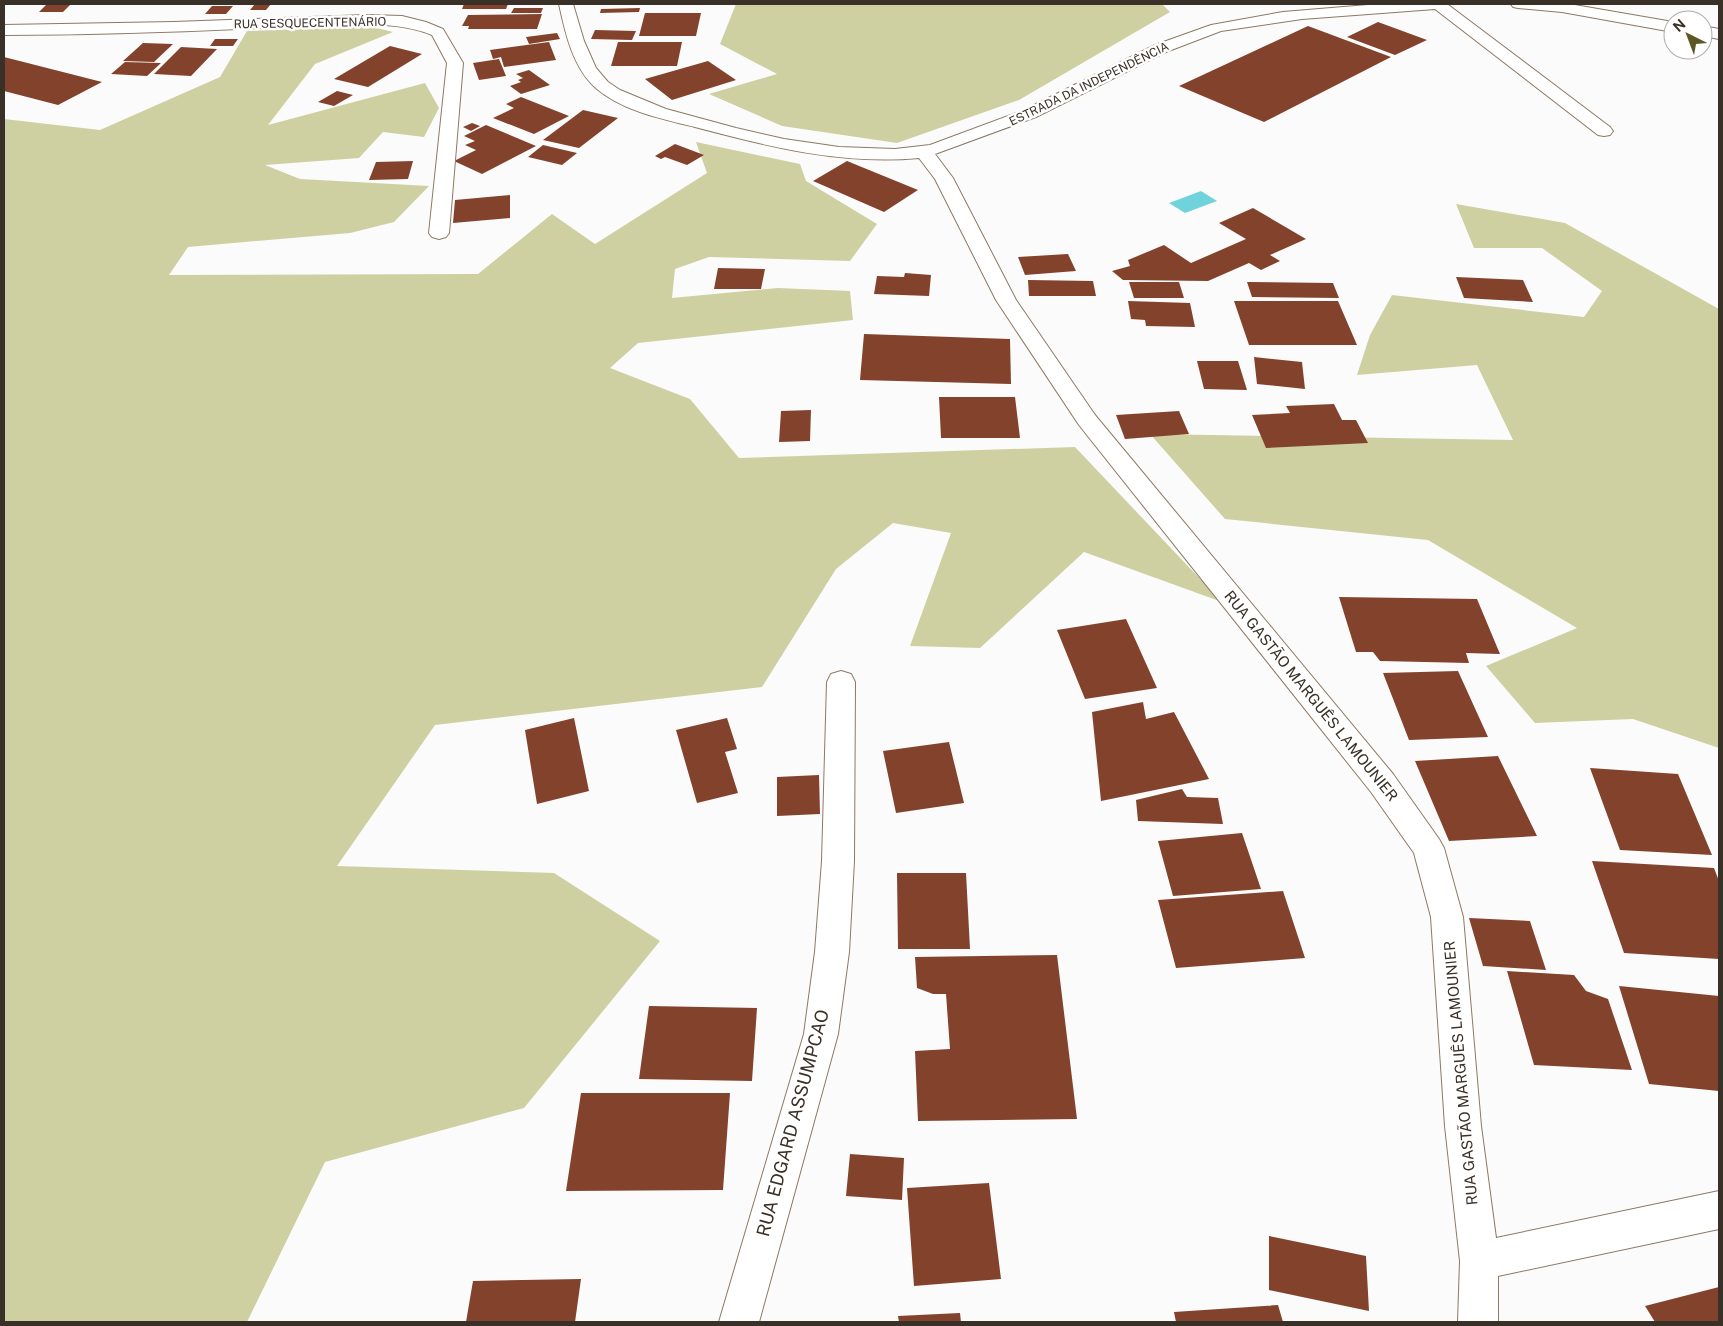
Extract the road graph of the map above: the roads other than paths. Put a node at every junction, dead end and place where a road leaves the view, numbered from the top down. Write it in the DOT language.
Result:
graph roads {
  1 [pos="566,4"];
  2 [pos="1438,4"];
  3 [pos="1518,4"];
  4 [pos="1663,25"];
  5 [pos="4,30"];
  6 [pos="1604,131"];
  7 [pos="924,152"];
  8 [pos="439,233"];
  9 [pos="841,682"];
  10 [pos="1719,1210"];
  11 [pos="1480,1261"];
  12 [pos="739,1322"];
  13 [pos="1478,1322"];
  1 -- 7 [label="street, ESTRADA DA INDEPENDÊNCIA"];
  2 -- 6 [label="street"];
  2 -- 7 [label="street, ESTRADA DA INDEPENDÊNCIA"];
  3 -- 4 [label="street"];
  5 -- 8 [label="street, RUA SESQUECENTENÁRIO"];
  7 -- 11 [label="street, RUA GASTÃO MARGUÊS LAMOUNIER"];
  9 -- 12 [label="street, RUA EDGARD ASSUMPCAO"];
  10 -- 11 [label="street"];
  11 -- 13 [label="street, RUA GASTÃO MARGUÊS LAMOUNIER"];
}
